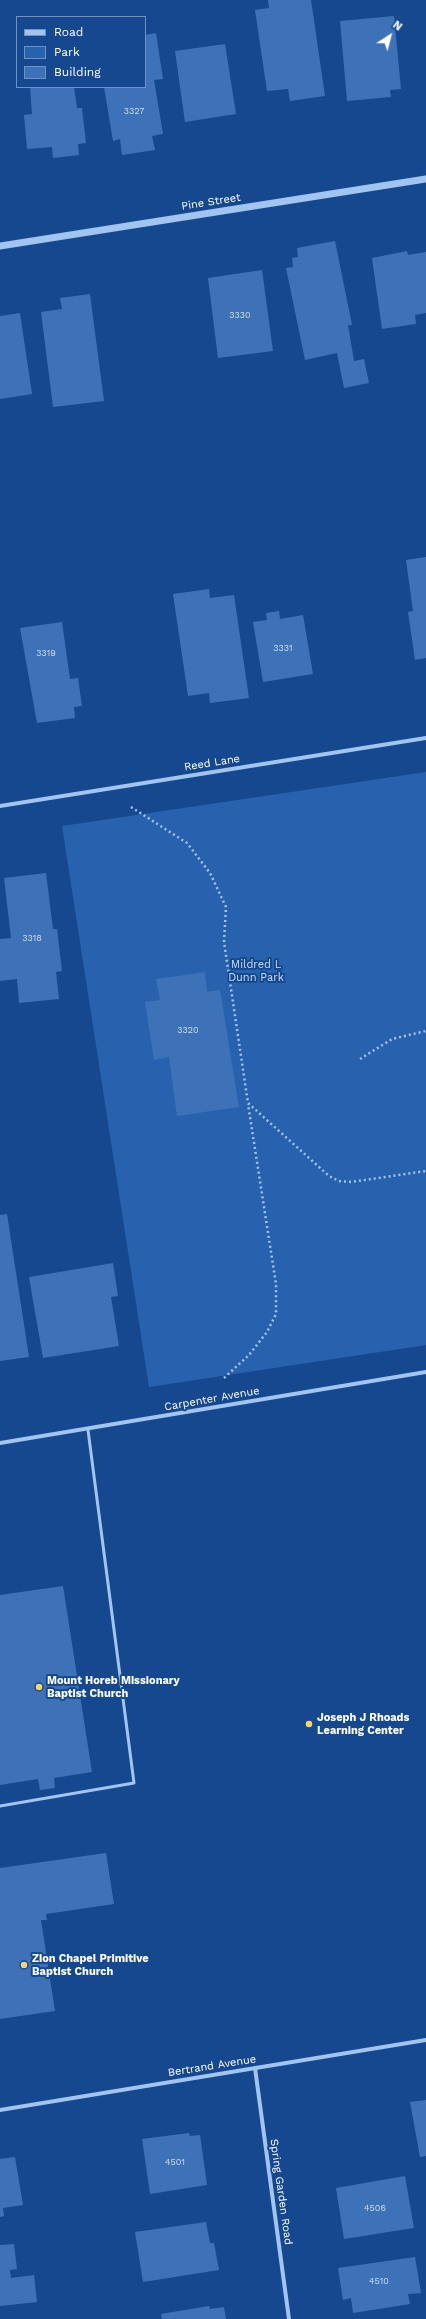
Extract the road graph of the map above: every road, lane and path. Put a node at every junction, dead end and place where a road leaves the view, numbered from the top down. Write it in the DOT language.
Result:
graph roads {
  1 [pos="426,179"];
  2 [pos="0,246"];
  3 [pos="426,738"];
  4 [pos="0,806"];
  5 [pos="130,806"];
  6 [pos="426,1031"];
  7 [pos="360,1059"];
  8 [pos="248,1103"];
  9 [pos="426,1171"];
  10 [pos="426,1372"];
  11 [pos="224,1378"];
  12 [pos="88,1430"];
  13 [pos="0,1443"];
  14 [pos="0,1806"];
  15 [pos="426,2040"];
  16 [pos="255,2068"];
  17 [pos="0,2110"];
  18 [pos="289,2319"];
  1 -- 2 [label="street, Pine Street"];
  3 -- 4 [label="street, Reed Lane"];
  5 -- 8 [label="path"];
  6 -- 7 [label="path"];
  8 -- 9 [label="path"];
  8 -- 11 [label="path"];
  10 -- 12 [label="street, Carpenter Avenue"];
  12 -- 13 [label="street, Carpenter Avenue"];
  12 -- 14 [label="lane"];
  15 -- 16 [label="street, Bertrand Avenue"];
  16 -- 17 [label="street, Bertrand Avenue"];
  16 -- 18 [label="street, Spring Garden Road"];
}
